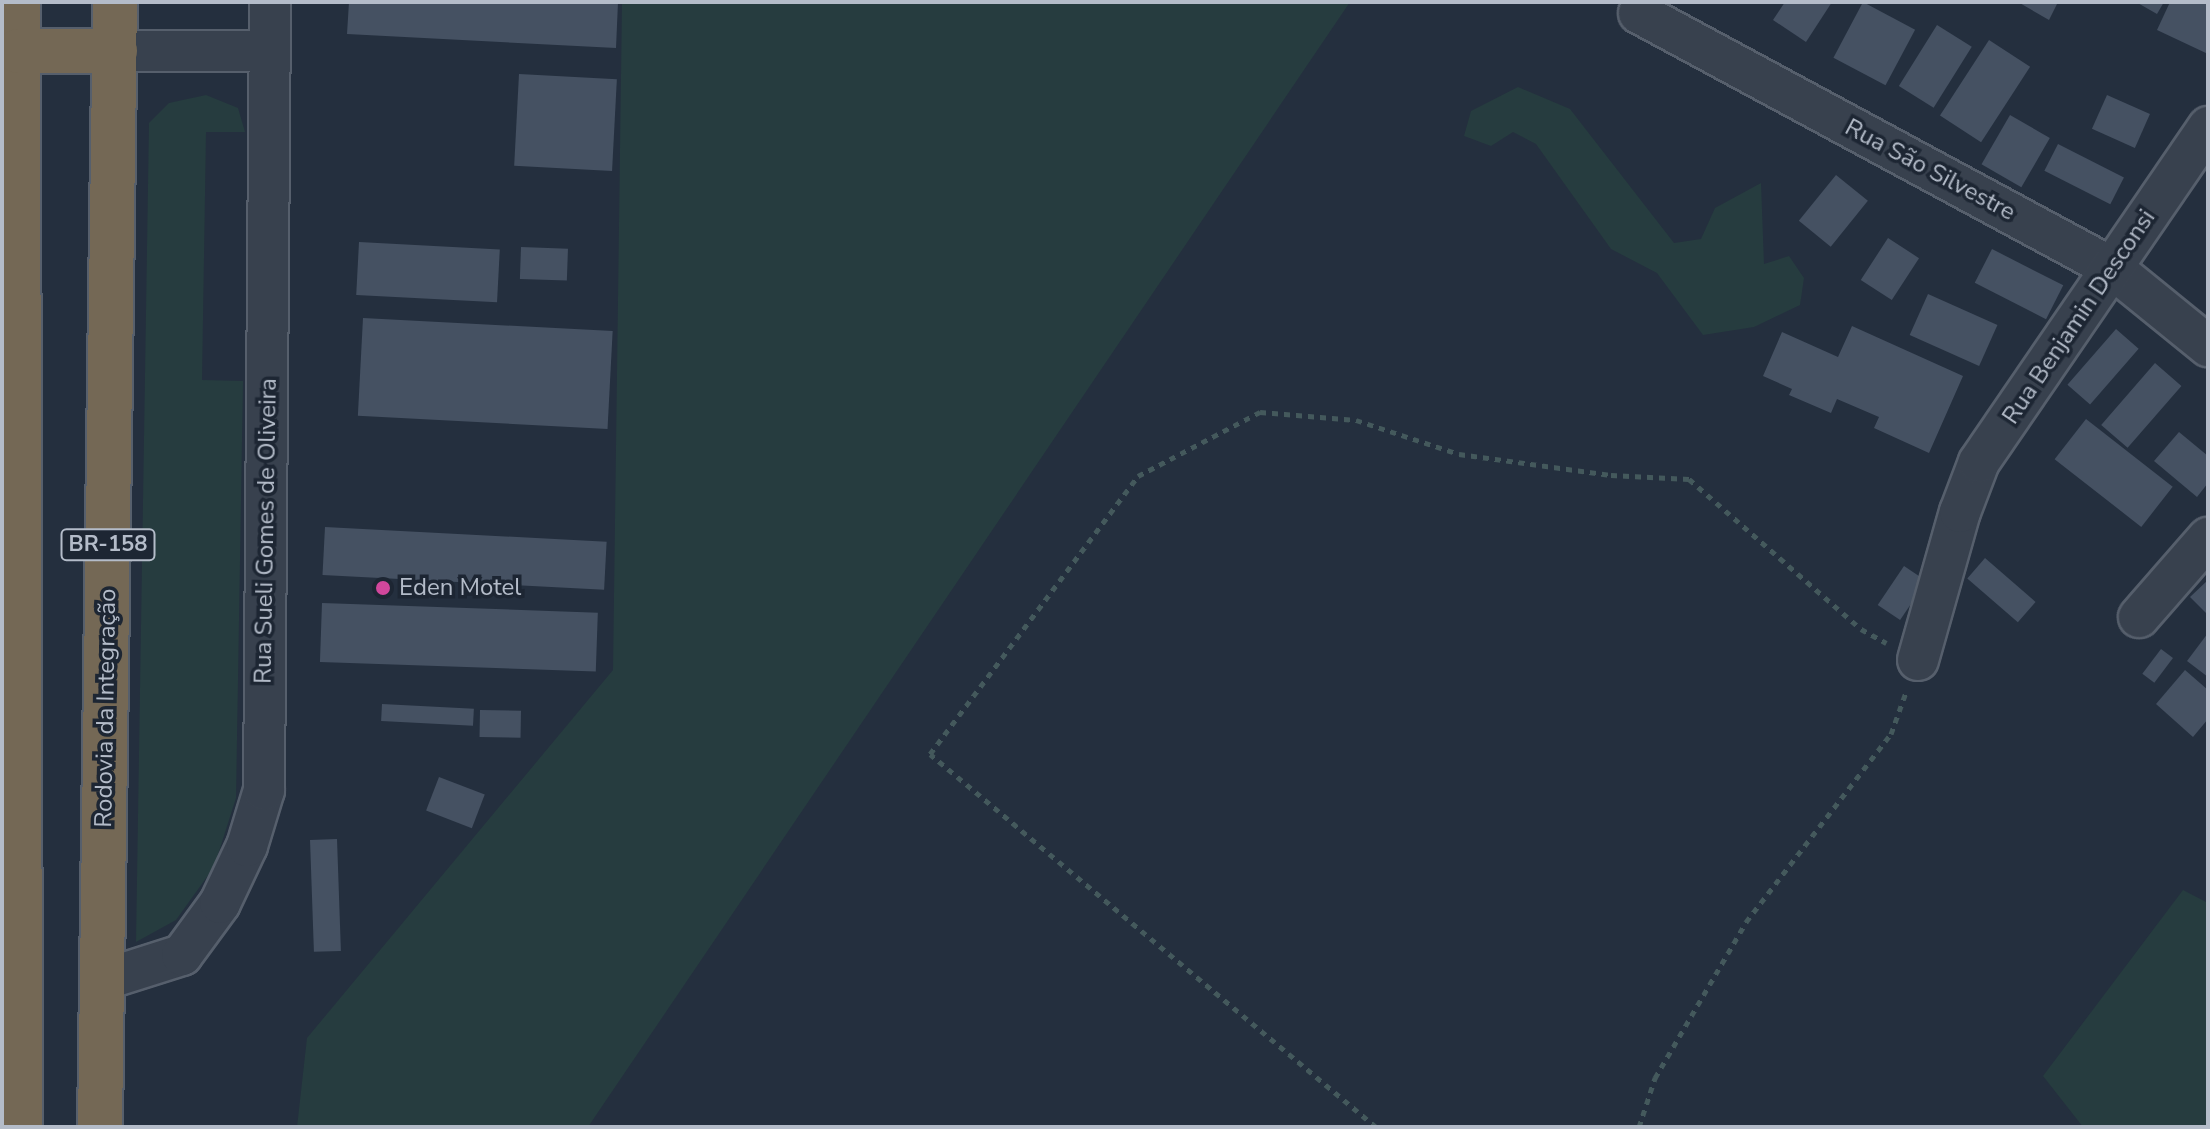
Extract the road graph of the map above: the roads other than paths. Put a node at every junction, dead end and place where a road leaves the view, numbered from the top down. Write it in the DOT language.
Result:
graph roads {
  1 [pos="18,2"];
  2 [pos="115,2"];
  3 [pos="270,2"];
  4 [pos="1639,13"];
  5 [pos="18,51"];
  6 [pos="115,51"];
  7 [pos="270,51"];
  8 [pos="2208,127"];
  9 [pos="2112,268"];
  10 [pos="2208,346"];
  11 [pos="2208,538"];
  12 [pos="2139,617"];
  13 [pos="1918,660"];
  14 [pos="103,980"];
  15 [pos="20,1127"];
  16 [pos="100,1127"];
  1 -- 5 [label="highway"];
  2 -- 6 [label="highway, Rodovia da Integração / BR-158"];
  3 -- 7 [label="street, Rua Sueli Gomes de Oliveira"];
  4 -- 9 [label="street, Rua São Silvestre"];
  5 -- 6 [label="highway"];
  5 -- 15 [label="highway"];
  6 -- 7 [label="street"];
  6 -- 14 [label="highway, Rodovia da Integração / BR-158"];
  7 -- 14 [label="street, Rua Sueli Gomes de Oliveira"];
  8 -- 9 [label="street, Rua Benjamin Desconsi"];
  9 -- 10 [label="street, Rua São Silvestre"];
  9 -- 13 [label="street, Rua Benjamin Desconsi"];
  11 -- 12 [label="street"];
  14 -- 16 [label="highway, Rodovia da Integração / BR-158"];
}
